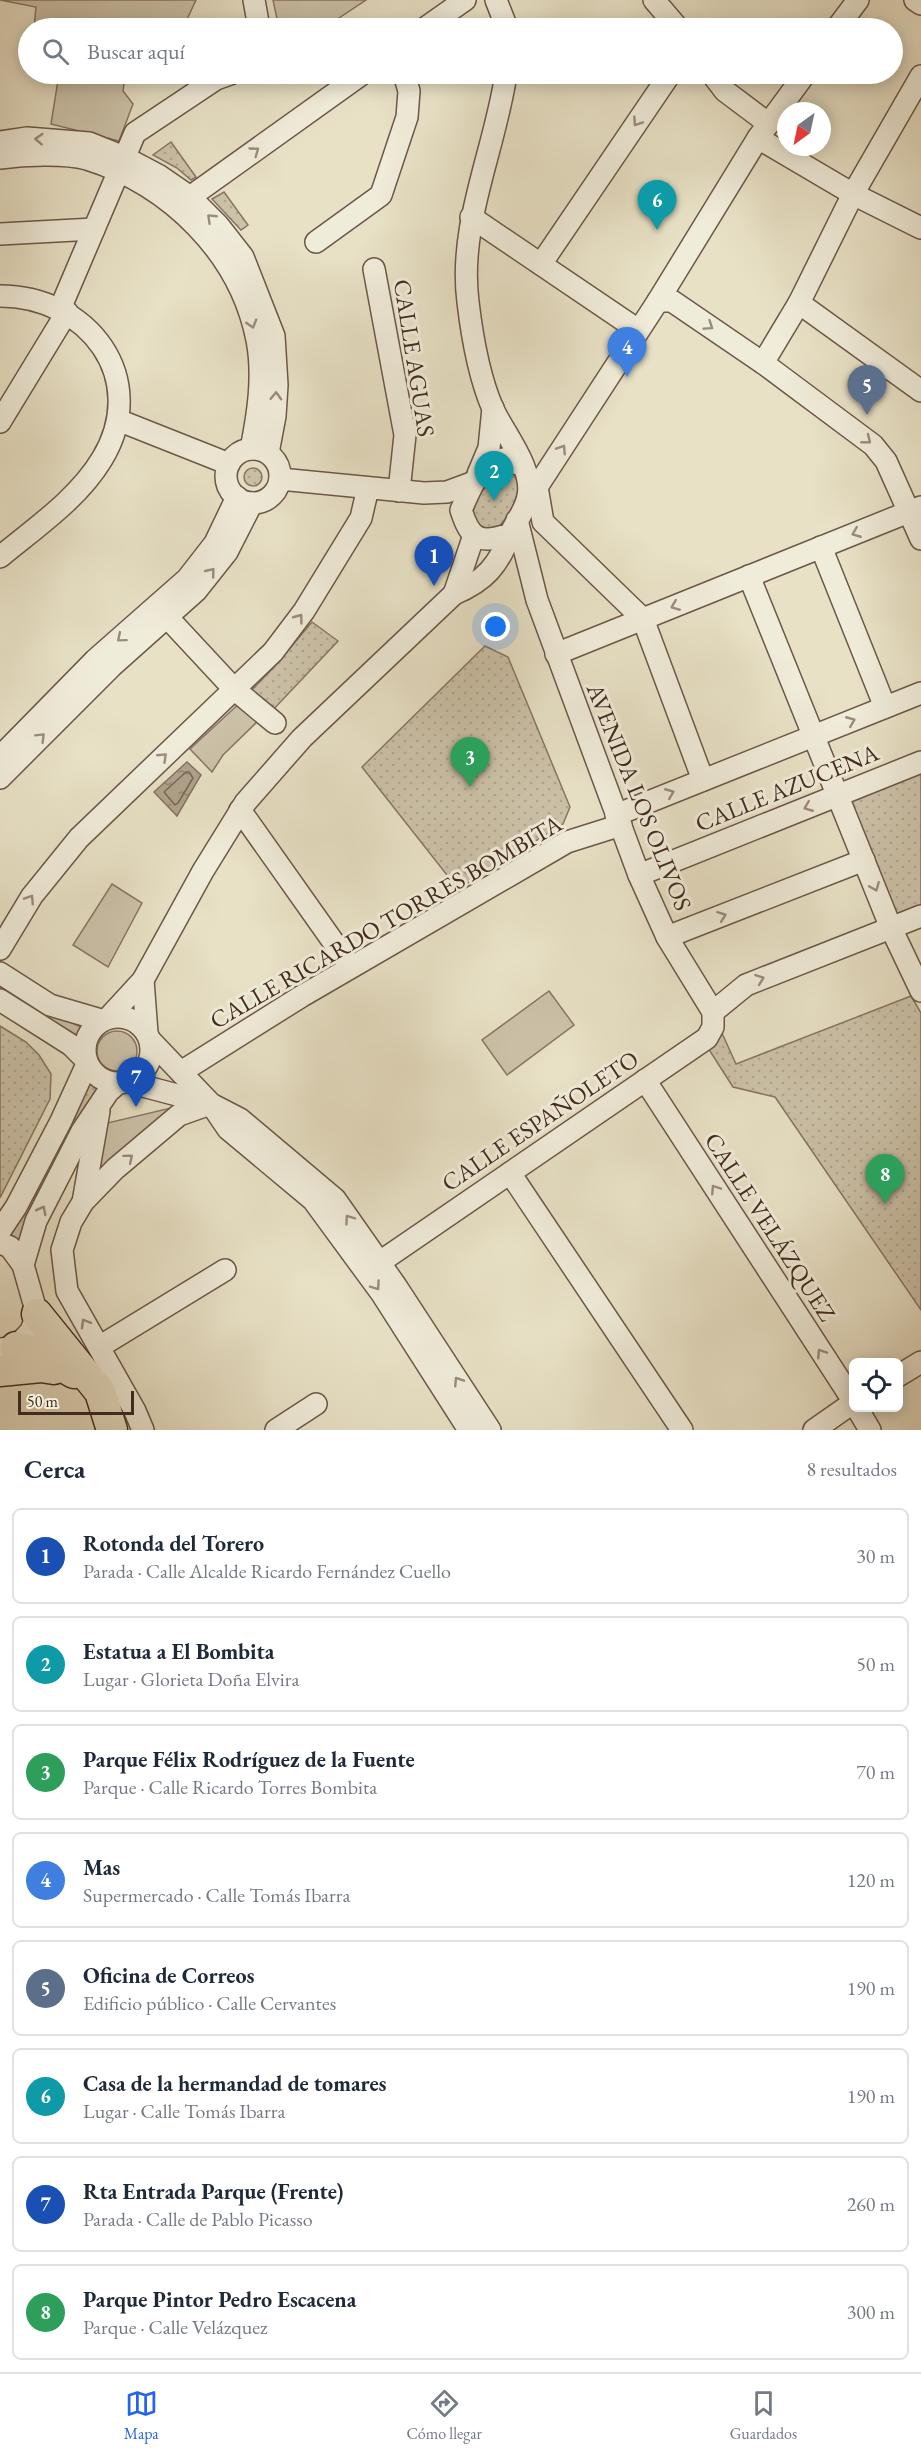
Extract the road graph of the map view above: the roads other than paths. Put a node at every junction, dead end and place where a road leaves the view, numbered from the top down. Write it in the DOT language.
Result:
graph roads {
  1 [pos="254,0"];
  2 [pos="465,0"];
  3 [pos="496,0"];
  4 [pos="654,0"];
  5 [pos="858,0"];
  6 [pos="915,0"];
  7 [pos="921,4"];
  8 [pos="257,18"];
  9 [pos="439,18"];
  10 [pos="503,18"];
  11 [pos="669,18"];
  12 [pos="844,18"];
  13 [pos="921,76"];
  14 [pos="208,84"];
  15 [pos="348,84"];
  16 [pos="408,84"];
  17 [pos="504,84"];
  18 [pos="663,84"];
  19 [pos="720,84"];
  20 [pos="799,84"];
  21 [pos="764,131"];
  22 [pos="0,142"];
  23 [pos="0,158"];
  24 [pos="121,164"];
  25 [pos="853,194"];
  26 [pos="190,197"];
  27 [pos="471,217"];
  28 [pos="921,228"];
  29 [pos="94,229"];
  30 [pos="0,234"];
  31 [pos="316,242"];
  32 [pos="541,264"];
  33 [pos="374,269"];
  34 [pos="0,296"];
  35 [pos="658,301"];
  36 [pos="799,303"];
  37 [pos="64,311"];
  38 [pos="638,330"];
  39 [pos="763,363"];
  40 [pos="921,391"];
  41 [pos="493,408"];
  42 [pos="118,420"];
  43 [pos="0,422"];
  44 [pos="259,451"];
  45 [pos="229,464"];
  46 [pos="521,465"];
  47 [pos="280,479"];
  48 [pos="476,479"];
  49 [pos="368,488"];
  50 [pos="399,491"];
  51 [pos="533,492"];
  52 [pos="426,493"];
  53 [pos="245,500"];
  54 [pos="915,509"];
  55 [pos="461,510"];
  56 [pos="514,527"];
  57 [pos="921,539"];
  58 [pos="489,545"];
  59 [pos="821,547"];
  60 [pos="0,557"];
  61 [pos="749,576"];
  62 [pos="534,593"];
  63 [pos="454,594"];
  64 [pos="167,617"];
  65 [pos="643,619"];
  66 [pos="556,654"];
  67 [pos="234,689"];
  68 [pos="921,693"];
  69 [pos="885,707"];
  70 [pos="275,723"];
  71 [pos="813,736"];
  72 [pos="0,757"];
  73 [pos="921,762"];
  74 [pos="0,778"];
  75 [pos="703,780"];
  76 [pos="837,795"];
  77 [pos="240,810"];
  78 [pos="618,820"];
  79 [pos="864,860"];
  80 [pos="639,875"];
  81 [pos="921,916"];
  82 [pos="891,928"];
  83 [pos="667,937"];
  84 [pos="0,949"];
  85 [pos="351,967"];
  86 [pos="0,973"];
  87 [pos="143,980"];
  88 [pos="921,991"];
  89 [pos="0,1000"];
  90 [pos="712,1012"];
  91 [pos="105,1019"];
  92 [pos="148,1036"];
  93 [pos="86,1061"];
  94 [pos="181,1072"];
  95 [pos="645,1080"];
  96 [pos="123,1083"];
  97 [pos="211,1104"];
  98 [pos="100,1105"];
  99 [pos="510,1173"];
  100 [pos="83,1202"];
  101 [pos="0,1231"];
  102 [pos="0,1243"];
  103 [pos="380,1262"];
  104 [pos="23,1265"];
  105 [pos="225,1270"];
  106 [pos="37,1314"];
  107 [pos="99,1347"];
  108 [pos="5,1356"];
  109 [pos="921,1362"];
  110 [pos="903,1373"];
  111 [pos="849,1396"];
  112 [pos="316,1404"];
  113 [pos="849,1405"];
  114 [pos="860,1412"];
  115 [pos="105,1430"];
  116 [pos="112,1430"];
  117 [pos="143,1430"];
  118 [pos="276,1430"];
  119 [pos="469,1430"];
  120 [pos="490,1430"];
  121 [pos="682,1430"];
  122 [pos="814,1430"];
  123 [pos="870,1430"];
  1 -- 8 [label="street"];
  2 -- 9 [label="street"];
  3 -- 10 [label="street"];
  4 -- 11 [label="street"];
  5 -- 12 [label="street"];
  6 -- 7 [label="street"];
  13 -- 25 [label="street"];
  14 -- 24 [label="street"];
  26 -- 15 [label="street, one-way"];
  16 -- 31 [label="street"];
  17 -- 27 [label="street"];
  18 -- 32 [label="street, one-way"];
  19 -- 21 [label="street"];
  20 -- 21 [label="street"];
  21 -- 25 [label="street"];
  21 -- 35 [label="street"];
  24 -- 22 [label="street, one-way"];
  23 -- 24 [label="street"];
  24 -- 26 [label="street"];
  24 -- 29 [label="street"];
  24 -- 44 [label="street, one-way"];
  25 -- 28 [label="street"];
  25 -- 36 [label="street"];
  44 -- 26 [label="street, one-way"];
  27 -- 32 [label="street"];
  27 -- 41 [label="street"];
  29 -- 30 [label="street"];
  29 -- 37 [label="street"];
  32 -- 38 [label="street"];
  33 -- 50 [label="street, CALLE AGUAS"];
  34 -- 37 [label="street"];
  35 -- 38 [label="street"];
  35 -- 39 [label="street, one-way"];
  36 -- 39 [label="street"];
  36 -- 40 [label="street"];
  37 -- 42 [label="street"];
  37 -- 43 [label="street"];
  51 -- 38 [label="street, one-way"];
  39 -- 54 [label="street, one-way"];
  41 -- 46 [label="street"];
  41 -- 48 [label="street"];
  42 -- 45 [label="street"];
  42 -- 60 [label="street"];
  44 -- 45 [label="street"];
  44 -- 47 [label="street"];
  45 -- 53 [label="street"];
  46 -- 48 [label="street"];
  46 -- 51 [label="street"];
  47 -- 49 [label="street"];
  47 -- 53 [label="street"];
  48 -- 52 [label="street"];
  48 -- 55 [label="street"];
  49 -- 50 [label="street"];
  67 -- 49 [label="street, one-way"];
  50 -- 52 [label="street"];
  51 -- 56 [label="street"];
  51 -- 65 [label="street"];
  52 -- 55 [label="street"];
  64 -- 53 [label="street, one-way"];
  53 -- 72 [label="street, one-way"];
  54 -- 57 [label="street"];
  54 -- 59 [label="street, one-way"];
  55 -- 58 [label="street"];
  56 -- 58 [label="street"];
  56 -- 62 [label="street, AVENIDA LOS OLIVOS"];
  58 -- 62 [label="street, AVENIDA LOS OLIVOS"];
  58 -- 63 [label="street"];
  58 -- 63 [label="street"];
  59 -- 61 [label="street"];
  59 -- 69 [label="street"];
  61 -- 65 [label="street, one-way"];
  61 -- 71 [label="street"];
  62 -- 66 [label="street, AVENIDA LOS OLIVOS"];
  63 -- 77 [label="street"];
  64 -- 67 [label="street"];
  74 -- 64 [label="street, one-way"];
  65 -- 66 [label="street"];
  65 -- 75 [label="street"];
  66 -- 78 [label="street, AVENIDA LOS OLIVOS"];
  67 -- 70 [label="street"];
  84 -- 67 [label="street, one-way"];
  68 -- 69 [label="street, CALLE RICARDO TORRES BOMBITA"];
  71 -- 69 [label="street, CALLE RICARDO TORRES BOMBITA, one-way"];
  71 -- 75 [label="street, CALLE RICARDO TORRES BOMBITA"];
  71 -- 76 [label="street"];
  73 -- 76 [label="street, CALLE AZUCENA"];
  78 -- 75 [label="street, CALLE RICARDO TORRES BOMBITA, one-way"];
  76 -- 79 [label="street"];
  76 -- 80 [label="street, CALLE AZUCENA, one-way"];
  77 -- 85 [label="street"];
  77 -- 87 [label="street"];
  78 -- 80 [label="street, AVENIDA LOS OLIVOS"];
  78 -- 85 [label="street, CALLE RICARDO TORRES BOMBITA"];
  79 -- 82 [label="street, one-way"];
  83 -- 79 [label="street, one-way"];
  80 -- 83 [label="street, AVENIDA LOS OLIVOS"];
  81 -- 82 [label="street"];
  82 -- 88 [label="street"];
  90 -- 82 [label="street, one-way"];
  83 -- 90 [label="street, AVENIDA LOS OLIVOS"];
  85 -- 94 [label="street, CALLE RICARDO TORRES BOMBITA"];
  86 -- 91 [label="street"];
  87 -- 91 [label="street"];
  87 -- 92 [label="street"];
  89 -- 93 [label="street"];
  90 -- 95 [label="street, CALLE ESPAÑOLETO"];
  91 -- 92 [label="street"];
  91 -- 93 [label="street"];
  92 -- 94 [label="street"];
  92 -- 96 [label="street"];
  93 -- 96 [label="street"];
  93 -- 101 [label="street"];
  94 -- 97 [label="street"];
  95 -- 99 [label="street, CALLE ESPAÑOLETO"];
  111 -- 95 [label="street, CALLE VELÁZQUEZ, one-way"];
  96 -- 97 [label="street"];
  96 -- 98 [label="street"];
  100 -- 97 [label="street, one-way"];
  103 -- 97 [label="street, one-way"];
  97 -- 119 [label="street, one-way"];
  98 -- 100 [label="street"];
  104 -- 98 [label="street, one-way"];
  99 -- 103 [label="street, CALLE ESPAÑOLETO"];
  99 -- 121 [label="street"];
  107 -- 100 [label="street, one-way"];
  102 -- 104 [label="street"];
  120 -- 103 [label="street, one-way"];
  104 -- 106 [label="street"];
  105 -- 107 [label="street"];
  106 -- 108 [label="street"];
  106 -- 116 [label="highway"];
  107 -- 117 [label="street"];
  108 -- 115 [label="highway"];
  109 -- 110 [label="street"];
  112 -- 118 [label="street"];
  113 -- 122 [label="street"];
  114 -- 123 [label="street"];
}
